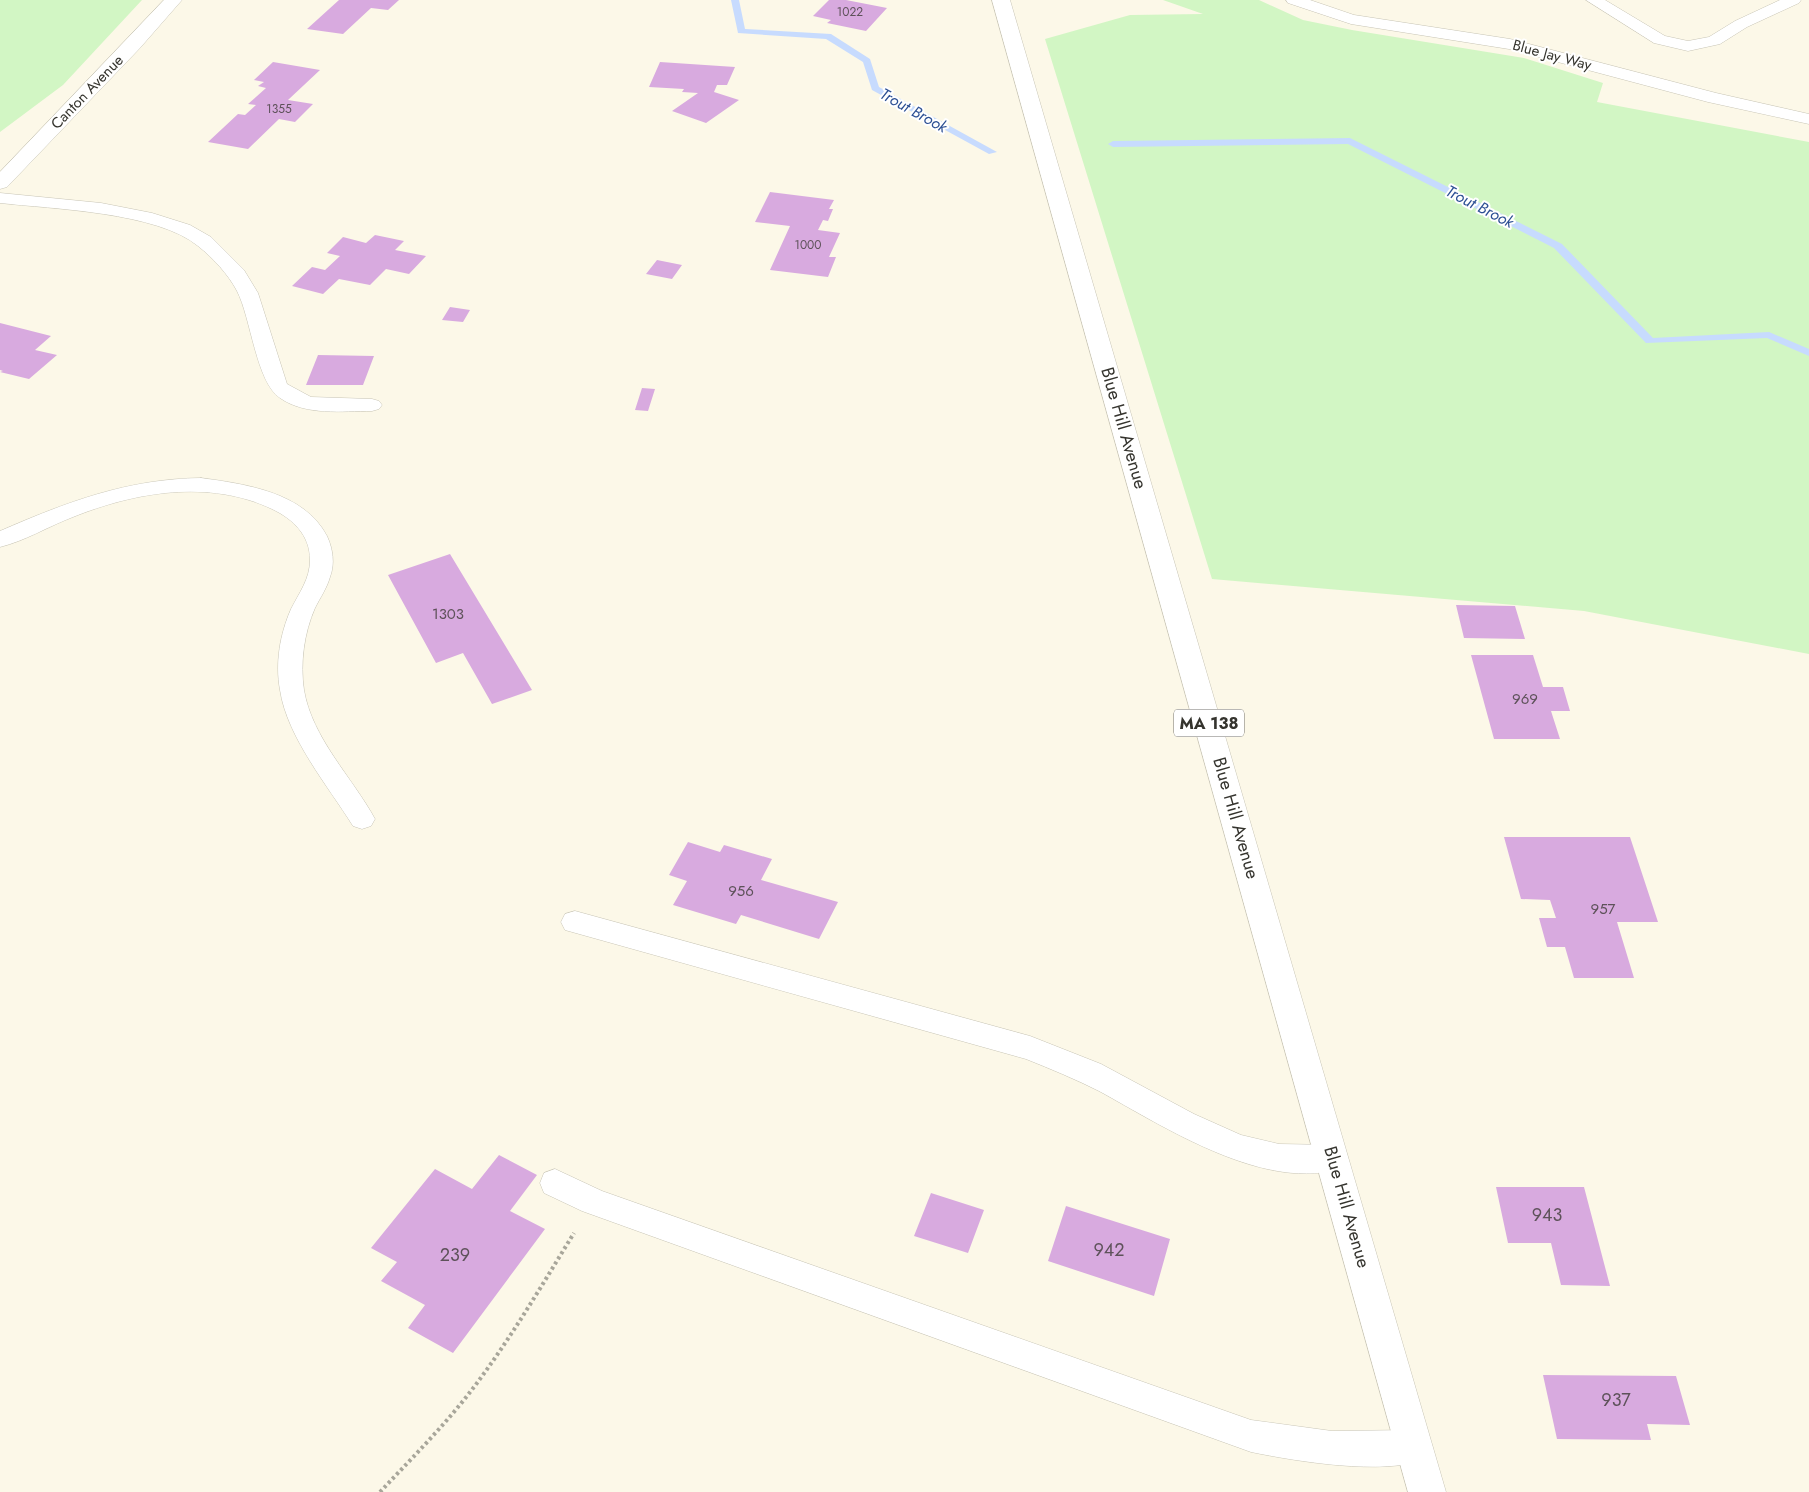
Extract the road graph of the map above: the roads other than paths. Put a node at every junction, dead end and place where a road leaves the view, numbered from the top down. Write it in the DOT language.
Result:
graph roads {
  1 [pos="173,0"];
  2 [pos="1000,0"];
  3 [pos="1294,0"];
  4 [pos="1594,0"];
  5 [pos="1792,0"];
  6 [pos="1809,119"];
  7 [pos="0,182"];
  8 [pos="0,198"];
  9 [pos="372,405"];
  10 [pos="0,540"];
  11 [pos="362,819"];
  12 [pos="575,922"];
  13 [pos="1333,1158"];
  14 [pos="555,1184"];
  15 [pos="1414,1447"];
  16 [pos="1426,1492"];
  1 -- 7 [label="main road, Canton Avenue"];
  2 -- 13 [label="main road, Blue Hill Avenue / MA 138"];
  3 -- 6 [label="lane, Blue Jay Way"];
  4 -- 5 [label="lane"];
  8 -- 9 [label="lane"];
  10 -- 11 [label="lane"];
  12 -- 13 [label="lane"];
  13 -- 15 [label="main road, Blue Hill Avenue / MA 138"];
  14 -- 15 [label="lane"];
  15 -- 16 [label="main road, Blue Hill Avenue / MA 138"];
}
